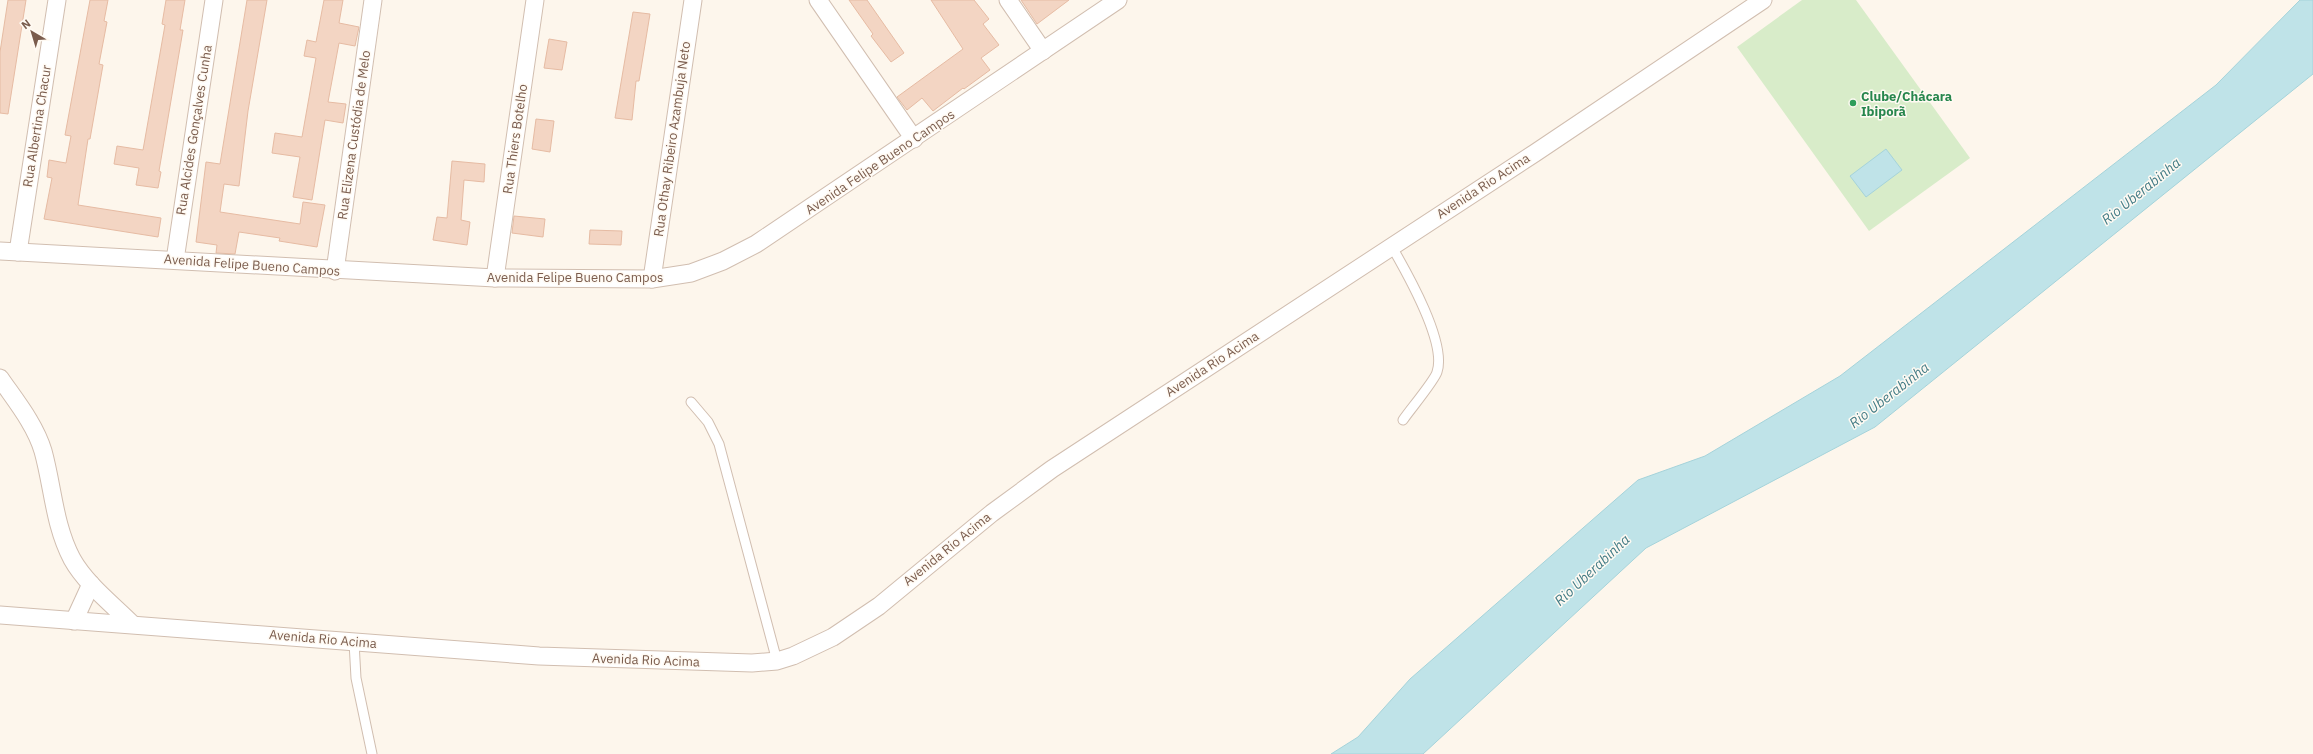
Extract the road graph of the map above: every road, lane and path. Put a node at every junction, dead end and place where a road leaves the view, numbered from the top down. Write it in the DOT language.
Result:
graph roads {
  1 [pos="57,0"];
  2 [pos="214,0"];
  3 [pos="374,0"];
  4 [pos="535,0"];
  5 [pos="693,0"];
  6 [pos="818,0"];
  7 [pos="1008,0"];
  8 [pos="1118,0"];
  9 [pos="1763,0"];
  10 [pos="1043,51"];
  11 [pos="914,139"];
  12 [pos="1392,246"];
  13 [pos="0,251"];
  14 [pos="18,252"];
  15 [pos="175,260"];
  16 [pos="334,271"];
  17 [pos="495,278"];
  18 [pos="652,279"];
  19 [pos="0,378"];
  20 [pos="691,402"];
  21 [pos="1403,420"];
  22 [pos="91,584"];
  23 [pos="0,615"];
  24 [pos="74,621"];
  25 [pos="132,624"];
  26 [pos="354,642"];
  27 [pos="777,661"];
  28 [pos="372,754"];
  1 -- 14 [label="street, Rua Albertina Chacur"];
  2 -- 15 [label="street, Rua Alcides Gonçalves Cunha"];
  3 -- 16 [label="street, Rua Elizena Custódia de Melo"];
  4 -- 17 [label="street, Rua Thiers Botelho"];
  5 -- 18 [label="street, Rua Othay Ribeiro Azambuja Neto"];
  6 -- 11 [label="street"];
  7 -- 10 [label="street"];
  8 -- 10 [label="street, Avenida Felipe Bueno Campos"];
  9 -- 12 [label="street, Avenida Rio Acima"];
  10 -- 11 [label="street, Avenida Felipe Bueno Campos"];
  11 -- 18 [label="street, Avenida Felipe Bueno Campos"];
  12 -- 21 [label="lane"];
  12 -- 27 [label="street, Avenida Rio Acima"];
  13 -- 14 [label="street, Avenida Felipe Bueno Campos"];
  14 -- 15 [label="street, Avenida Felipe Bueno Campos"];
  15 -- 16 [label="street, Avenida Felipe Bueno Campos"];
  16 -- 17 [label="street, Avenida Felipe Bueno Campos"];
  17 -- 18 [label="street, Avenida Felipe Bueno Campos"];
  19 -- 22 [label="street"];
  20 -- 27 [label="lane"];
  22 -- 24 [label="street"];
  22 -- 25 [label="street"];
  23 -- 24 [label="street, Avenida Rio Acima"];
  24 -- 25 [label="street, Avenida Rio Acima"];
  25 -- 26 [label="street, Avenida Rio Acima"];
  26 -- 27 [label="street, Avenida Rio Acima"];
  26 -- 28 [label="lane"];
}
